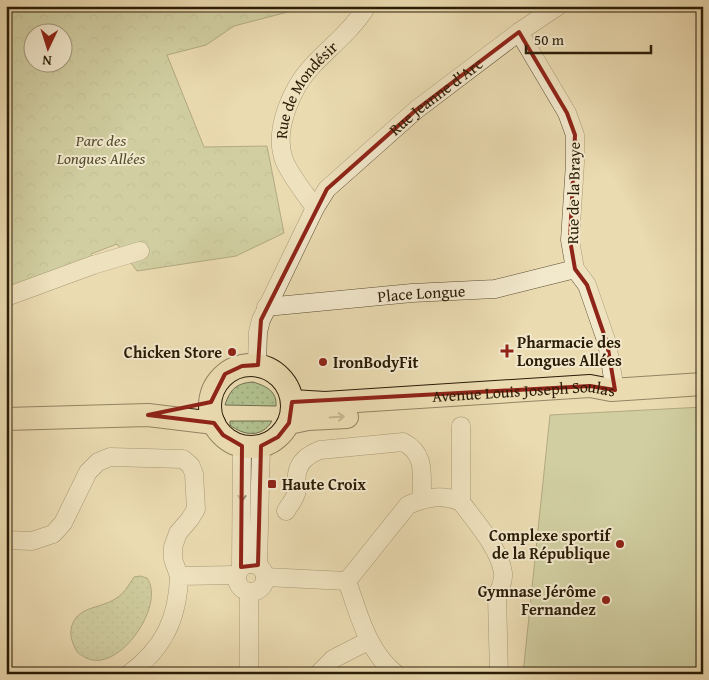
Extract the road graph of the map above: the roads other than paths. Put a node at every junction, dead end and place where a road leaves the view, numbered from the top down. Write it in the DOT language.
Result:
graph roads {
  1 [pos="367,6"];
  2 [pos="558,6"];
  3 [pos="519,32"];
  4 [pos="319,202"];
  5 [pos="140,251"];
  6 [pos="575,269"];
  7 [pos="6,297"];
  8 [pos="266,307"];
  9 [pos="257,365"];
  10 [pos="703,384"];
  11 [pos="613,390"];
  12 [pos="292,401"];
  13 [pos="212,413"];
  14 [pos="6,419"];
  15 [pos="289,423"];
  16 [pos="461,426"];
  17 [pos="252,446"];
  18 [pos="422,499"];
  19 [pos="461,502"];
  20 [pos="286,511"];
  21 [pos="6,540"];
  22 [pos="250,571"];
  23 [pos="179,576"];
  24 [pos="346,581"];
  25 [pos="368,641"];
  26 [pos="128,674"];
  27 [pos="249,674"];
  28 [pos="318,674"];
  29 [pos="396,674"];
  30 [pos="499,674"];
  1 -- 4 [label="street, Rue de Mondésir"];
  2 -- 3 [label="street, Rue Jeanne d'Arc"];
  3 -- 4 [label="street, Rue Jeanne d'Arc"];
  3 -- 6 [label="street, Rue de la Braye"];
  4 -- 8 [label="street"];
  5 -- 7 [label="street"];
  6 -- 8 [label="street, Place Longue"];
  6 -- 11 [label="street, Rue de la Braye"];
  8 -- 9 [label="street"];
  9 -- 12 [label="main road"];
  9 -- 13 [label="main road"];
  10 -- 11 [label="main road"];
  11 -- 12 [label="main road, Avenue Louis Joseph Soulas"];
  15 -- 11 [label="main road, Avenue Louis Joseph Soulas, one-way"];
  12 -- 15 [label="main road"];
  13 -- 14 [label="main road"];
  13 -- 17 [label="main road"];
  15 -- 17 [label="main road"];
  16 -- 19 [label="street"];
  17 -- 22 [label="street"];
  18 -- 19 [label="street"];
  18 -- 20 [label="street"];
  18 -- 24 [label="street"];
  19 -- 30 [label="street"];
  21 -- 23 [label="street"];
  22 -- 23 [label="street"];
  22 -- 24 [label="street"];
  22 -- 27 [label="street"];
  23 -- 26 [label="street"];
  24 -- 25 [label="street"];
  25 -- 28 [label="street"];
  25 -- 29 [label="street"];
}
